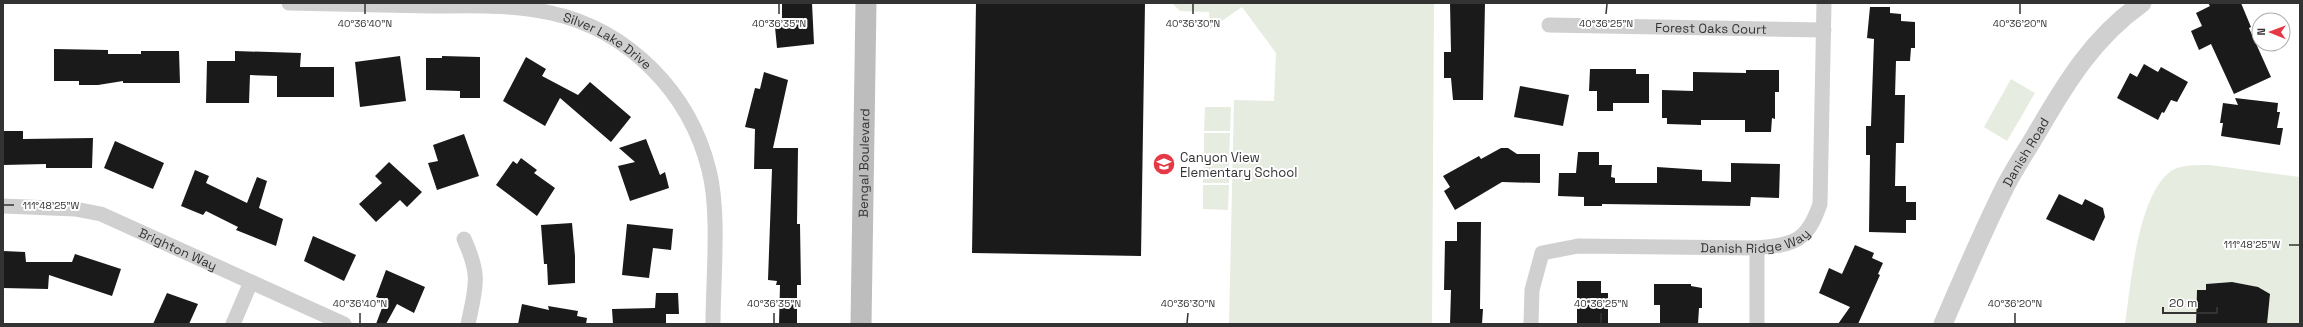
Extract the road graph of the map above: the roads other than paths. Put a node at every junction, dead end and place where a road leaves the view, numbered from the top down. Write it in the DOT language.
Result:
graph roads {
  1 [pos="289,3"];
  2 [pos="866,3"];
  3 [pos="1824,3"];
  4 [pos="2142,3"];
  5 [pos="1550,25"];
  6 [pos="1824,30"];
  7 [pos="3,206"];
  8 [pos="464,239"];
  9 [pos="1757,248"];
  10 [pos="251,282"];
  11 [pos="233,324"];
  12 [pos="344,324"];
  13 [pos="468,324"];
  14 [pos="712,324"];
  15 [pos="861,324"];
  16 [pos="1531,324"];
  17 [pos="1757,324"];
  18 [pos="1943,324"];
  1 -- 14 [label="street, Silver Lake Drive"];
  2 -- 15 [label="main road, Bengal Boulevard"];
  3 -- 6 [label="street, Danish Ridge Way"];
  4 -- 18 [label="street, Danish Road"];
  5 -- 6 [label="street, Forest Oaks Court"];
  6 -- 9 [label="street, Danish Ridge Way"];
  7 -- 10 [label="street, Brighton Way"];
  8 -- 13 [label="street"];
  9 -- 16 [label="street, Danish Ridge Way"];
  9 -- 17 [label="street"];
  10 -- 11 [label="street"];
  10 -- 12 [label="street, Brighton Way"];
}
